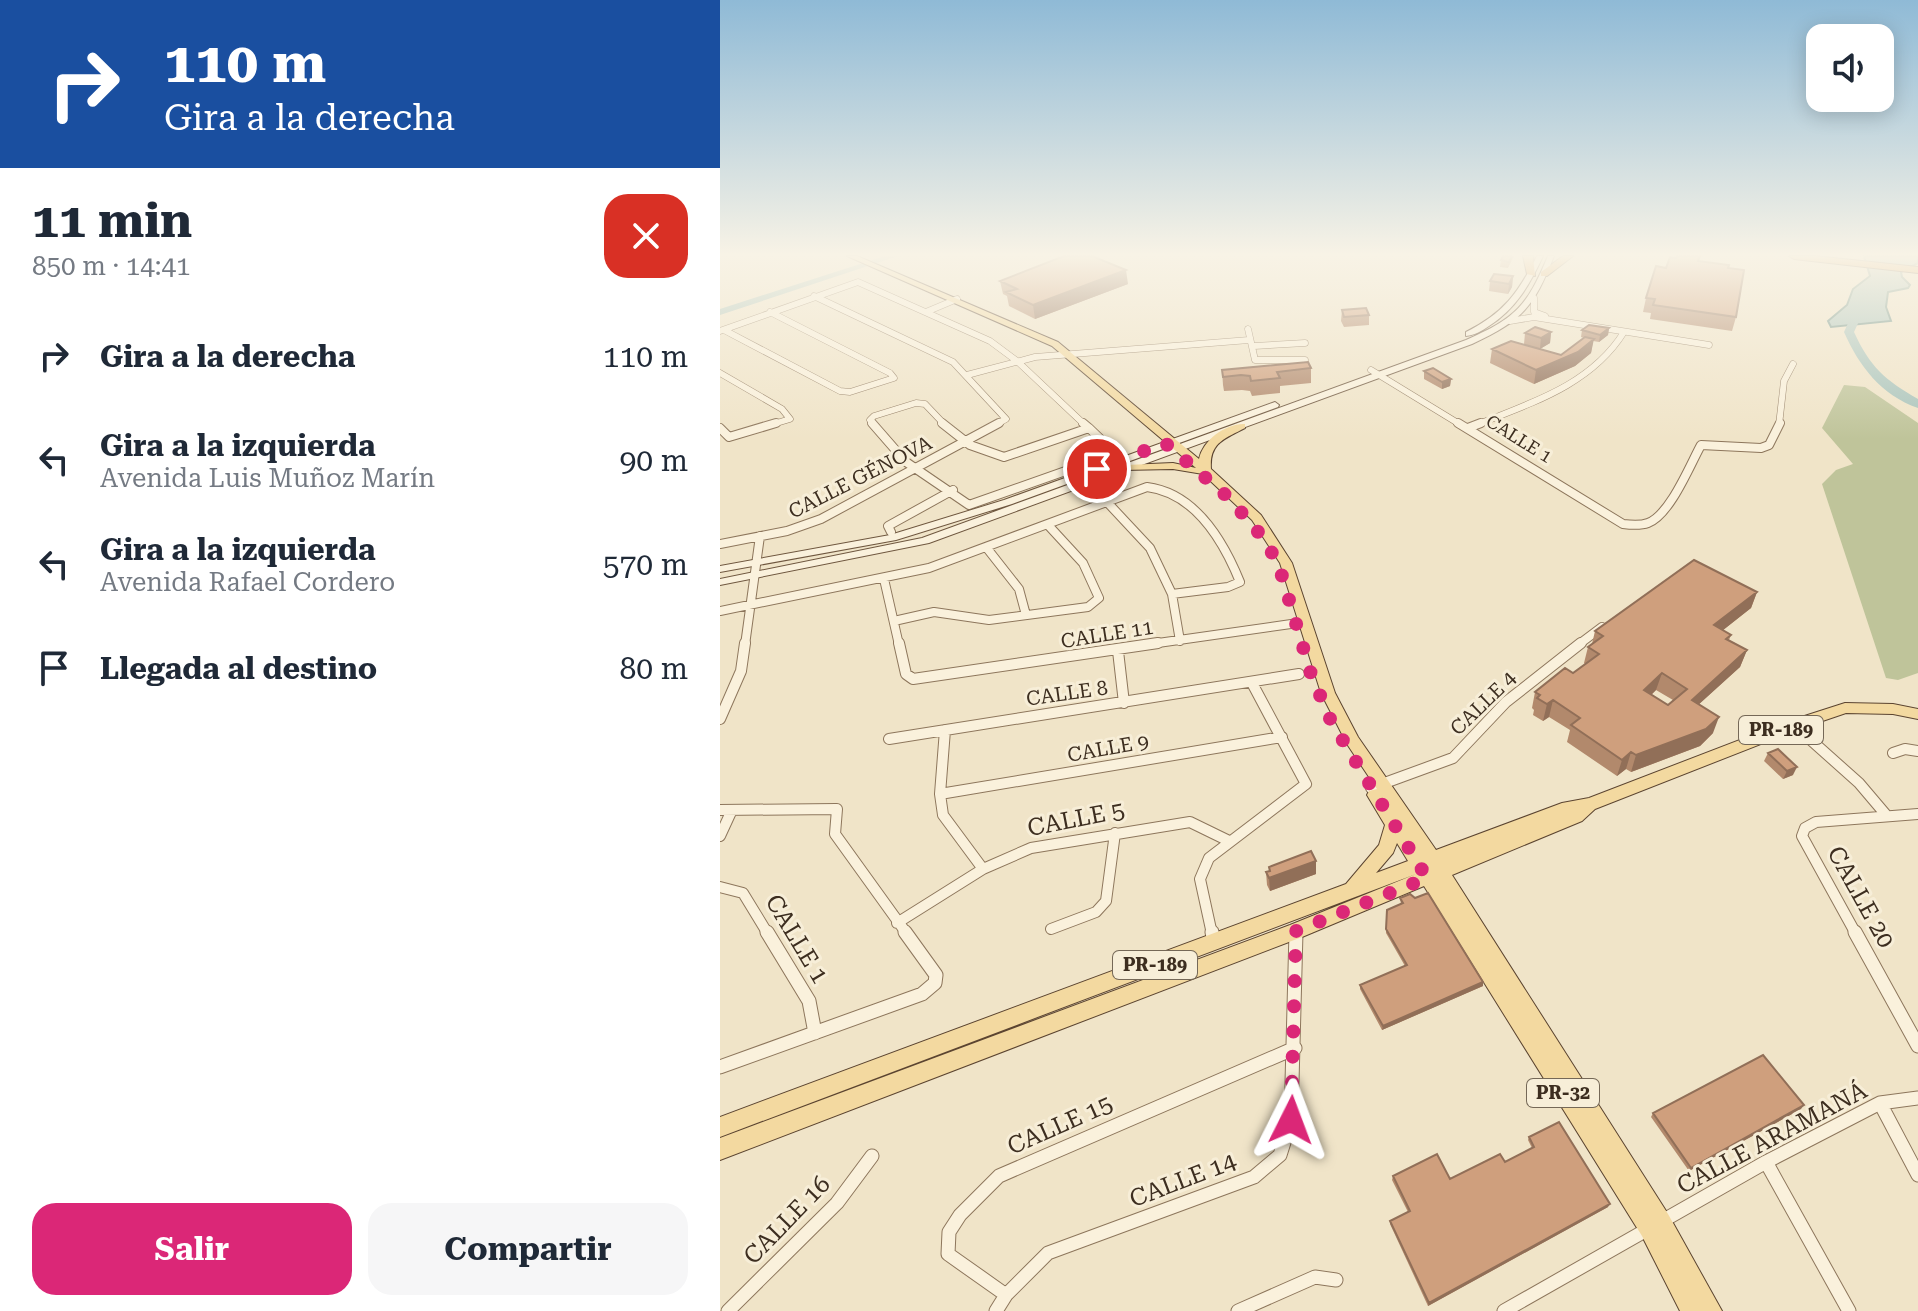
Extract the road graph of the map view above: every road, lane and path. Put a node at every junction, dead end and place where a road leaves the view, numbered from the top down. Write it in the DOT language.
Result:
graph roads {
  1 [pos="756,317"];
  2 [pos="780,317"];
  3 [pos="859,317"];
  4 [pos="937,317"];
  5 [pos="993,317"];
  6 [pos="1499,317"];
  7 [pos="1514,317"];
  8 [pos="1524,317"];
  9 [pos="1527,317"];
  10 [pos="1552,317"];
  11 [pos="1510,321"];
  12 [pos="1575,324"];
  13 [pos="1248,329"];
  14 [pos="722,330"];
  15 [pos="1624,332"];
  16 [pos="1252,343"];
  17 [pos="1305,343"];
  18 [pos="1276,345"];
  19 [pos="1709,345"];
  20 [pos="1064,354"];
  21 [pos="1305,360"];
  22 [pos="1017,361"];
  23 [pos="1283,362"];
  24 [pos="1268,363"];
  25 [pos="1793,364"];
  26 [pos="720,373"];
  27 [pos="1376,373"];
  28 [pos="1272,374"];
  29 [pos="967,375"];
  30 [pos="1241,426"];
  31 [pos="720,428"];
  32 [pos="1089,428"];
  33 [pos="1468,428"];
  34 [pos="965,442"];
  35 [pos="1173,446"];
  36 [pos="1126,468"];
  37 [pos="914,469"];
  38 [pos="1202,471"];
  39 [pos="953,490"];
  40 [pos="1107,502"];
  41 [pos="1048,525"];
  42 [pos="891,532"];
  43 [pos="760,536"];
  44 [pos="720,544"];
  45 [pos="986,547"];
  46 [pos="757,561"];
  47 [pos="720,569"];
  48 [pos="755,576"];
  49 [pos="884,579"];
  50 [pos="720,582"];
  51 [pos="1172,594"];
  52 [pos="752,605"];
  53 [pos="720,611"];
  54 [pos="1026,615"];
  55 [pos="894,621"];
  56 [pos="1301,623"];
  57 [pos="1608,623"];
  58 [pos="1180,641"];
  59 [pos="1118,651"];
  60 [pos="1299,674"];
  61 [pos="1252,683"];
  62 [pos="1124,703"];
  63 [pos="1918,714"];
  64 [pos="720,719"];
  65 [pos="1794,725"];
  66 [pos="945,730"];
  67 [pos="1282,737"];
  68 [pos="889,739"];
  69 [pos="1918,751"];
  70 [pos="1893,753"];
  71 [pos="1376,787"];
  72 [pos="940,794"];
  73 [pos="726,810"];
  74 [pos="1918,814"];
  75 [pos="1887,816"];
  76 [pos="1394,823"];
  77 [pos="1115,833"];
  78 [pos="720,836"];
  79 [pos="1415,837"];
  80 [pos="1229,841"];
  81 [pos="1473,851"];
  82 [pos="1429,868"];
  83 [pos="983,869"];
  84 [pos="720,887"];
  85 [pos="1349,891"];
  86 [pos="1387,894"];
  87 [pos="1448,899"];
  88 [pos="897,923"];
  89 [pos="1051,929"];
  90 [pos="1296,931"];
  91 [pos="1214,943"];
  92 [pos="815,1033"];
  93 [pos="1918,1046"];
  94 [pos="1295,1048"];
  95 [pos="720,1067"];
  96 [pos="1918,1098"];
  97 [pos="1880,1103"];
  98 [pos="720,1127"];
  99 [pos="720,1149"];
  100 [pos="872,1156"];
  101 [pos="1766,1162"];
  102 [pos="1918,1175"];
  103 [pos="1655,1225"];
  104 [pos="1336,1280"];
  105 [pos="1006,1295"];
  106 [pos="1263,1306"];
  107 [pos="728,1311"];
  108 [pos="996,1311"];
  109 [pos="1238,1311"];
  110 [pos="1504,1311"];
  111 [pos="1693,1311"];
  112 [pos="1710,1311"];
  113 [pos="1849,1311"];
  1 -- 14 [label="street"];
  2 -- 14 [label="street"];
  3 -- 29 [label="street"];
  4 -- 22 [label="street"];
  5 -- 20 [label="main road, PR-32"];
  6 -- 27 [label="main road"];
  7 -- 11 [label="main road"];
  8 -- 11 [label="street"];
  9 -- 12 [label="street"];
  10 -- 12 [label="street"];
  11 -- 27 [label="main road"];
  12 -- 15 [label="street"];
  13 -- 16 [label="street"];
  15 -- 19 [label="street"];
  15 -- 33 [label="street"];
  16 -- 18 [label="street"];
  16 -- 20 [label="street"];
  16 -- 24 [label="street"];
  17 -- 18 [label="street"];
  18 -- 23 [label="street"];
  20 -- 22 [label="street"];
  20 -- 35 [label="main road, PR-32"];
  21 -- 23 [label="street"];
  22 -- 29 [label="street"];
  22 -- 32 [label="street"];
  23 -- 24 [label="street"];
  24 -- 28 [label="street"];
  25 -- 33 [label="street, CALLE 1"];
  26 -- 31 [label="street"];
  27 -- 30 [label="main road"];
  27 -- 33 [label="street, CALLE 1"];
  27 -- 35 [label="main road"];
  29 -- 34 [label="street, CALLE GÉNOVA"];
  30 -- 35 [label="main road"];
  30 -- 38 [label="main road"];
  32 -- 34 [label="street"];
  32 -- 39 [label="street"];
  34 -- 37 [label="street, CALLE GÉNOVA"];
  34 -- 37 [label="street"];
  35 -- 36 [label="main road"];
  35 -- 38 [label="main road, PR-32"];
  35 -- 46 [label="main road"];
  36 -- 38 [label="main road"];
  36 -- 48 [label="main road"];
  37 -- 39 [label="street"];
  37 -- 43 [label="street, CALLE GÉNOVA"];
  38 -- 56 [label="main road, PR-32"];
  39 -- 42 [label="street"];
  40 -- 41 [label="street"];
  40 -- 51 [label="street"];
  40 -- 51 [label="street"];
  41 -- 45 [label="street"];
  41 -- 54 [label="street"];
  43 -- 44 [label="street, CALLE GÉNOVA"];
  43 -- 46 [label="street"];
  45 -- 49 [label="street"];
  45 -- 54 [label="street"];
  46 -- 47 [label="main road"];
  46 -- 48 [label="street"];
  48 -- 50 [label="main road"];
  48 -- 52 [label="street"];
  49 -- 52 [label="street"];
  49 -- 55 [label="street"];
  51 -- 58 [label="street"];
  52 -- 53 [label="street"];
  52 -- 64 [label="street"];
  54 -- 55 [label="street"];
  55 -- 59 [label="street, CALLE 11"];
  56 -- 58 [label="street, CALLE 11"];
  56 -- 71 [label="main road, PR-32"];
  57 -- 71 [label="street, CALLE 4"];
  58 -- 59 [label="street, CALLE 11"];
  59 -- 62 [label="street"];
  60 -- 61 [label="street, CALLE 8"];
  61 -- 62 [label="street, CALLE 8"];
  61 -- 67 [label="street"];
  62 -- 66 [label="street, CALLE 8"];
  63 -- 65 [label="main road, PR-189"];
  65 -- 75 [label="street"];
  65 -- 81 [label="main road, PR-189"];
  66 -- 68 [label="street, CALLE 8"];
  66 -- 72 [label="street"];
  67 -- 72 [label="street, CALLE 9"];
  67 -- 80 [label="street"];
  69 -- 70 [label="street"];
  71 -- 76 [label="main road, PR-32"];
  71 -- 79 [label="main road, PR-32"];
  72 -- 83 [label="street"];
  73 -- 78 [label="street"];
  73 -- 88 [label="street"];
  74 -- 75 [label="street, CALLE 20"];
  75 -- 93 [label="street, CALLE 20"];
  76 -- 82 [label="main road, PR-32"];
  76 -- 85 [label="main road"];
  77 -- 80 [label="street, CALLE 5"];
  77 -- 83 [label="street, CALLE 5"];
  77 -- 89 [label="street"];
  79 -- 81 [label="main road"];
  79 -- 82 [label="main road, PR-32"];
  80 -- 91 [label="street"];
  81 -- 82 [label="main road, PR-189"];
  81 -- 87 [label="main road"];
  82 -- 85 [label="main road, PR-189"];
  82 -- 86 [label="main road, PR-189"];
  82 -- 87 [label="main road, PR-32"];
  83 -- 88 [label="street, CALLE 5"];
  84 -- 92 [label="street, CALLE 1"];
  85 -- 91 [label="main road, PR-189"];
  86 -- 87 [label="main road"];
  86 -- 90 [label="main road, PR-189"];
  87 -- 103 [label="main road, PR-32"];
  88 -- 92 [label="street"];
  90 -- 94 [label="street, CALLE 14"];
  90 -- 99 [label="main road, PR-189"];
  91 -- 98 [label="main road, PR-189"];
  92 -- 95 [label="street"];
  94 -- 105 [label="street, CALLE 14"];
  94 -- 105 [label="street, CALLE 15"];
  96 -- 97 [label="street, CALLE ARAMANÁ"];
  97 -- 101 [label="street, CALLE ARAMANÁ"];
  97 -- 102 [label="street"];
  100 -- 107 [label="street, CALLE 16"];
  101 -- 103 [label="street, CALLE ARAMANÁ"];
  101 -- 113 [label="street"];
  103 -- 110 [label="street, CALLE ARAMANÁ"];
  103 -- 111 [label="main road, PR-32"];
  103 -- 112 [label="main road, PR-32"];
  104 -- 106 [label="street"];
  105 -- 108 [label="street, CALLE 14"];
  106 -- 109 [label="street"];
}
